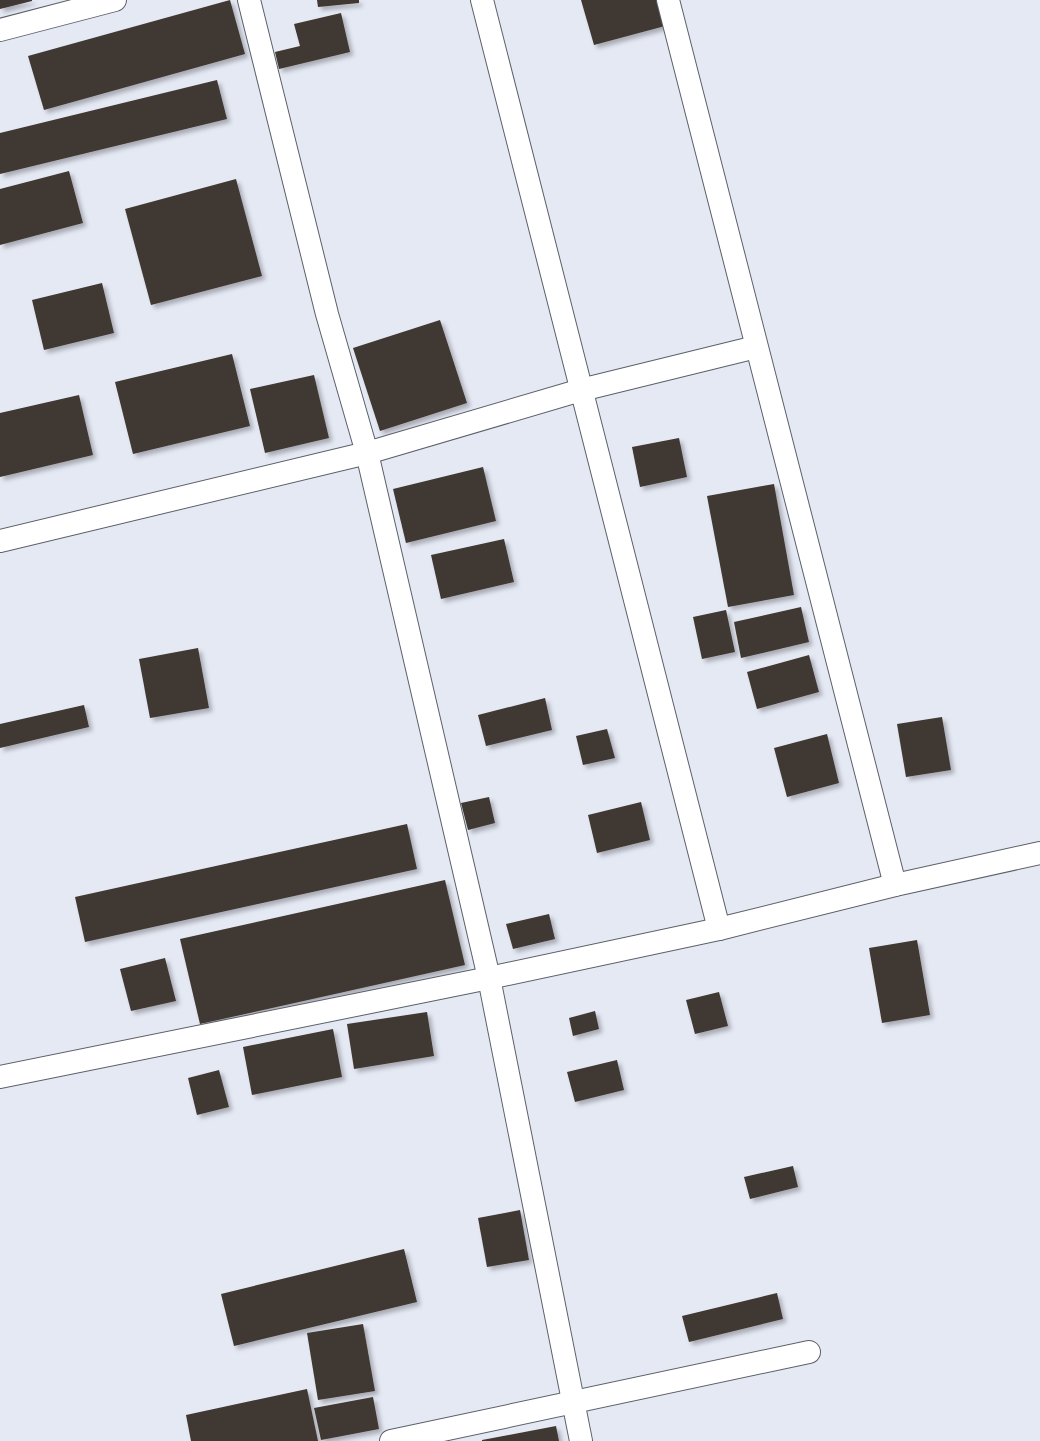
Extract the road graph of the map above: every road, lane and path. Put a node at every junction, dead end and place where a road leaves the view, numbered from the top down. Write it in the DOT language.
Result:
graph roads {
  1 [pos="115,0"];
  2 [pos="249,0"];
  3 [pos="482,0"];
  4 [pos="668,0"];
  5 [pos="0,30"];
  6 [pos="756,347"];
  7 [pos="581,390"];
  8 [pos="366,453"];
  9 [pos="0,541"];
  10 [pos="1040,853"];
  11 [pos="895,885"];
  12 [pos="719,930"];
  13 [pos="489,978"];
  14 [pos="0,1077"];
  15 [pos="809,1352"];
  16 [pos="573,1402"];
  17 [pos="391,1441"];
  18 [pos="581,1441"];
  1 -- 5 [label="street"];
  2 -- 8 [label="street"];
  3 -- 7 [label="street"];
  4 -- 6 [label="street"];
  6 -- 7 [label="street"];
  6 -- 11 [label="street"];
  7 -- 8 [label="street"];
  7 -- 12 [label="street"];
  8 -- 9 [label="street"];
  8 -- 13 [label="street"];
  10 -- 11 [label="street"];
  11 -- 12 [label="street"];
  12 -- 13 [label="street"];
  13 -- 14 [label="street"];
  13 -- 16 [label="street"];
  15 -- 16 [label="street"];
  16 -- 17 [label="street"];
  16 -- 18 [label="street"];
}
